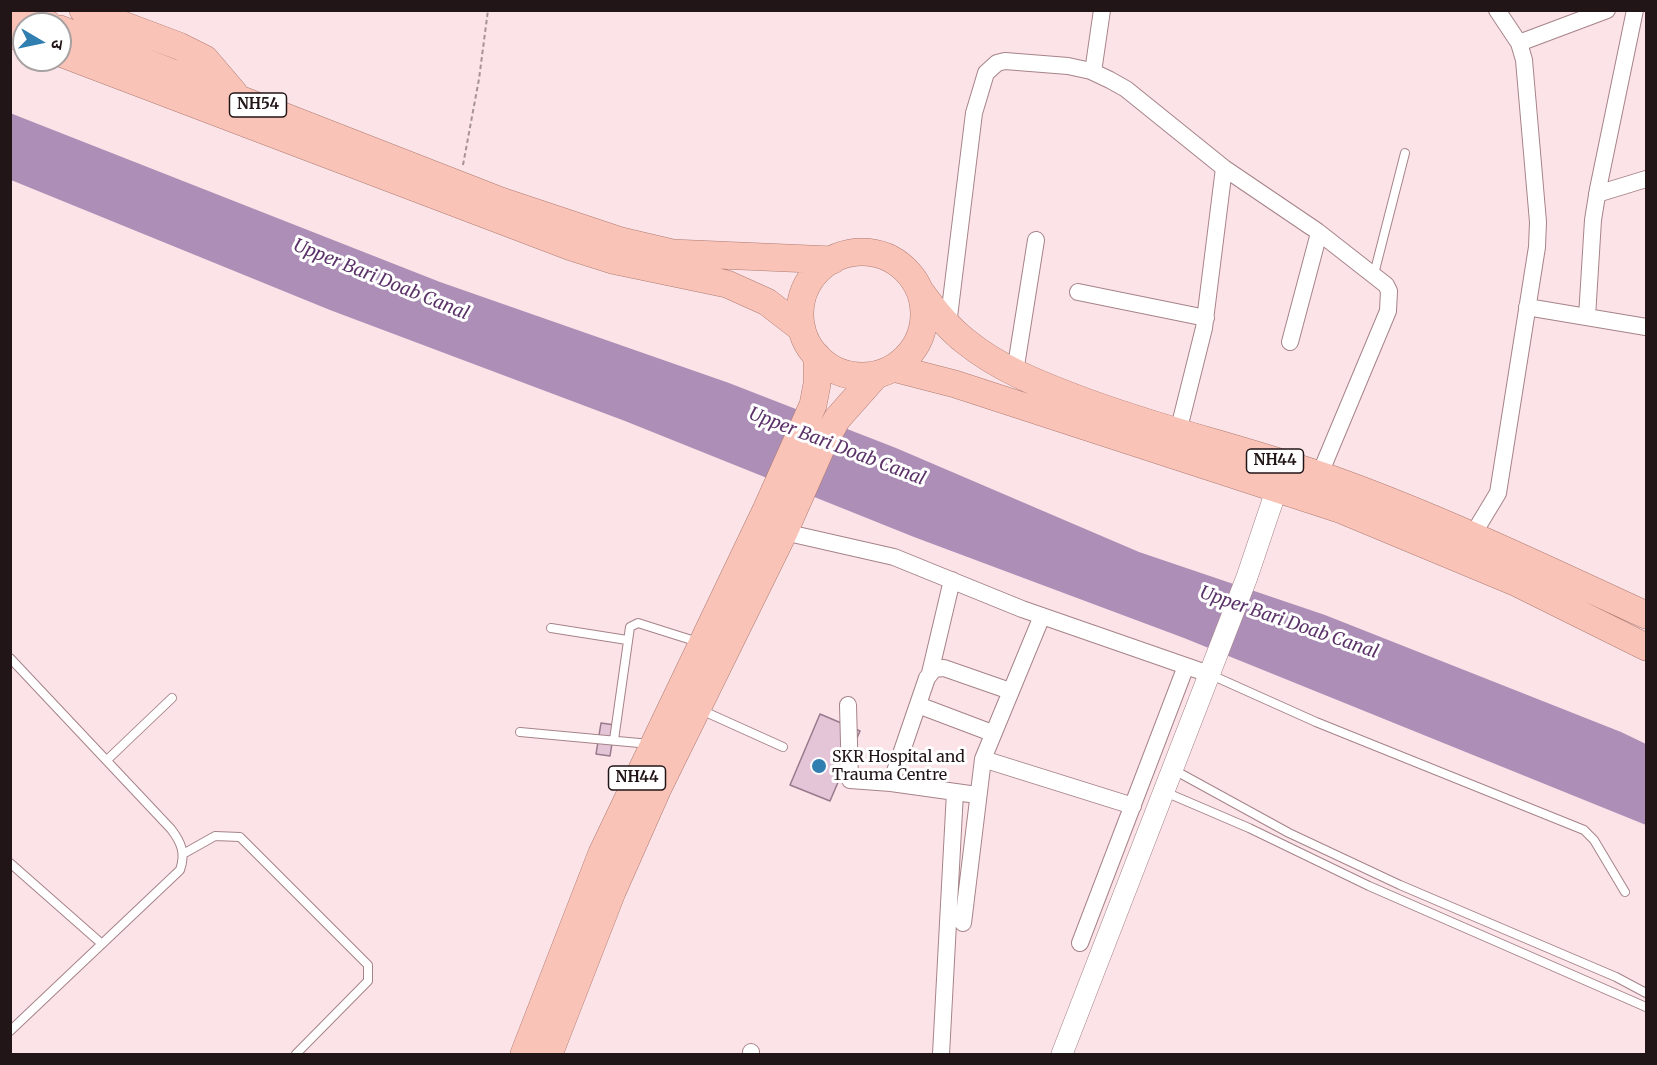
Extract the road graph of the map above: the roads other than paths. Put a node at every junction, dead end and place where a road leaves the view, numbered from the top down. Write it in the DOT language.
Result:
graph roads {
  1 [pos="83,10"];
  2 [pos="1102,10"];
  3 [pos="1497,10"];
  4 [pos="1607,10"];
  5 [pos="1635,10"];
  6 [pos="72,34"];
  7 [pos="1519,43"];
  8 [pos="72,58"];
  9 [pos="1093,72"];
  10 [pos="237,97"];
  11 [pos="1405,153"];
  12 [pos="1224,168"];
  13 [pos="1647,179"];
  14 [pos="1597,194"];
  15 [pos="1319,232"];
  16 [pos="1036,240"];
  17 [pos="833,260"];
  18 [pos="1374,274"];
  19 [pos="920,291"];
  20 [pos="1078,292"];
  21 [pos="1527,307"];
  22 [pos="1587,317"];
  23 [pos="1206,318"];
  24 [pos="948,326"];
  25 [pos="1647,327"];
  26 [pos="802,329"];
  27 [pos="1290,342"];
  28 [pos="817,356"];
  29 [pos="885,371"];
  30 [pos="1015,372"];
  31 [pos="1178,432"];
  32 [pos="1319,476"];
  33 [pos="1277,488"];
  34 [pos="780,520"];
  35 [pos="1472,536"];
  36 [pos="952,580"];
  37 [pos="1647,615"];
  38 [pos="1042,616"];
  39 [pos="551,628"];
  40 [pos="627,640"];
  41 [pos="701,643"];
  42 [pos="1647,647"];
  43 [pos="10,658"];
  44 [pos="1186,666"];
  45 [pos="1212,666"];
  46 [pos="930,673"];
  47 [pos="1010,691"];
  48 [pos="172,698"];
  49 [pos="848,705"];
  50 [pos="918,705"];
  51 [pos="698,708"];
  52 [pos="520,732"];
  53 [pos="992,733"];
  54 [pos="615,740"];
  55 [pos="653,744"];
  56 [pos="783,747"];
  57 [pos="983,759"];
  58 [pos="107,760"];
  59 [pos="1173,770"];
  60 [pos="891,783"];
  61 [pos="1165,791"];
  62 [pos="955,792"];
  63 [pos="977,795"];
  64 [pos="1132,806"];
  65 [pos="183,854"];
  66 [pos="1345,860"];
  67 [pos="10,864"];
  68 [pos="1340,872"];
  69 [pos="1626,892"];
  70 [pos="1474,917"];
  71 [pos="963,923"];
  72 [pos="1468,929"];
  73 [pos="1080,943"];
  74 [pos="102,944"];
  75 [pos="1647,993"];
  76 [pos="1647,1007"];
  77 [pos="10,1031"];
  78 [pos="296,1054"];
  79 [pos="524,1054"];
  80 [pos="549,1054"];
  81 [pos="941,1054"];
  82 [pos="1062,1054"];
  1 -- 10 [label="highway"];
  2 -- 9 [label="street"];
  3 -- 7 [label="street"];
  4 -- 7 [label="street"];
  5 -- 14 [label="street"];
  6 -- 10 [label="highway, NH54"];
  7 -- 21 [label="street"];
  8 -- 26 [label="highway, NH54"];
  9 -- 12 [label="street"];
  9 -- 24 [label="street"];
  10 -- 17 [label="highway, NH54"];
  11 -- 18 [label="lane"];
  12 -- 15 [label="street"];
  12 -- 23 [label="street"];
  13 -- 14 [label="street"];
  14 -- 22 [label="street"];
  15 -- 18 [label="street"];
  15 -- 27 [label="street"];
  16 -- 30 [label="street"];
  17 -- 19 [label="highway, NH44"];
  17 -- 26 [label="highway"];
  18 -- 32 [label="street"];
  19 -- 24 [label="highway, NH44"];
  19 -- 29 [label="highway, NH44"];
  20 -- 23 [label="street"];
  21 -- 22 [label="street"];
  21 -- 35 [label="street"];
  22 -- 25 [label="street"];
  23 -- 31 [label="street"];
  24 -- 30 [label="highway, NH44"];
  26 -- 28 [label="highway, NH44"];
  28 -- 29 [label="highway, NH44"];
  28 -- 34 [label="highway, NH44"];
  29 -- 33 [label="highway, NH44"];
  29 -- 34 [label="highway, NH44"];
  30 -- 31 [label="highway, NH44"];
  31 -- 32 [label="highway, NH44"];
  32 -- 35 [label="highway, NH44"];
  33 -- 42 [label="highway, NH44"];
  33 -- 45 [label="street"];
  34 -- 36 [label="street"];
  34 -- 41 [label="highway, NH44"];
  34 -- 51 [label="highway, NH44"];
  35 -- 37 [label="highway, NH44"];
  36 -- 38 [label="street"];
  36 -- 46 [label="street"];
  38 -- 44 [label="street"];
  38 -- 47 [label="street"];
  39 -- 40 [label="lane"];
  40 -- 41 [label="lane"];
  40 -- 54 [label="lane"];
  41 -- 55 [label="highway, NH44"];
  43 -- 58 [label="lane"];
  44 -- 45 [label="street"];
  44 -- 64 [label="street"];
  45 -- 59 [label="street"];
  45 -- 69 [label="lane"];
  46 -- 47 [label="street"];
  46 -- 50 [label="street"];
  47 -- 53 [label="street"];
  48 -- 58 [label="lane"];
  49 -- 60 [label="street"];
  50 -- 53 [label="street"];
  50 -- 60 [label="street"];
  51 -- 56 [label="lane"];
  51 -- 80 [label="highway, NH44"];
  52 -- 54 [label="lane"];
  53 -- 57 [label="street"];
  54 -- 55 [label="lane"];
  55 -- 79 [label="highway, NH44"];
  57 -- 63 [label="street"];
  57 -- 64 [label="street"];
  58 -- 65 [label="lane"];
  59 -- 61 [label="street"];
  59 -- 66 [label="lane"];
  60 -- 62 [label="street"];
  61 -- 68 [label="lane"];
  61 -- 82 [label="street"];
  62 -- 63 [label="street"];
  62 -- 81 [label="street"];
  63 -- 71 [label="street"];
  64 -- 73 [label="street"];
  65 -- 74 [label="lane"];
  65 -- 78 [label="lane"];
  66 -- 68 [label="lane"];
  66 -- 70 [label="lane"];
  67 -- 74 [label="lane"];
  68 -- 72 [label="lane"];
  70 -- 72 [label="lane"];
  70 -- 75 [label="lane"];
  72 -- 76 [label="lane"];
  74 -- 77 [label="lane"];
}
